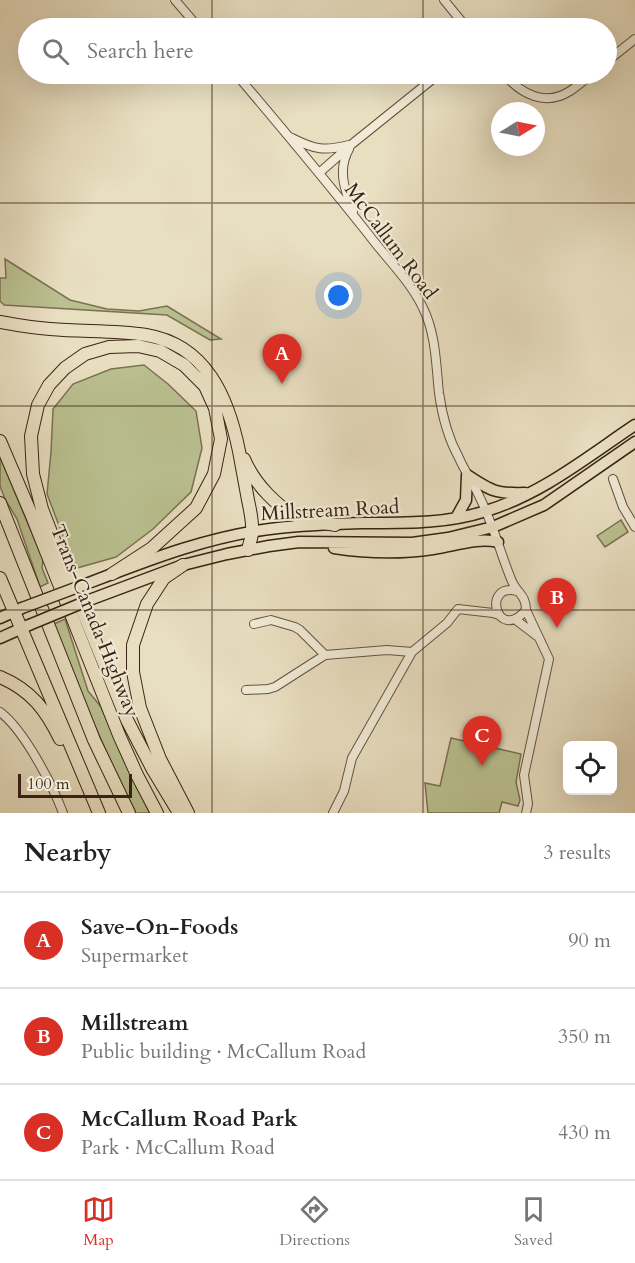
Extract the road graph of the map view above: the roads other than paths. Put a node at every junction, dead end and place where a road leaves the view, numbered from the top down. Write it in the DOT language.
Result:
graph roads {
  1 [pos="175,0"];
  2 [pos="444,0"];
  3 [pos="190,18"];
  4 [pos="459,18"];
  5 [pos="635,39"];
  6 [pos="617,53"];
  7 [pos="245,84"];
  8 [pos="427,84"];
  9 [pos="513,84"];
  10 [pos="579,84"];
  11 [pos="289,136"];
  12 [pos="352,144"];
  13 [pos="319,173"];
  14 [pos="356,218"];
  15 [pos="0,322"];
  16 [pos="635,424"];
  17 [pos="0,441"];
  18 [pos="635,442"];
  19 [pos="237,443"];
  20 [pos="467,475"];
  21 [pos="613,479"];
  22 [pos="531,493"];
  23 [pos="0,503"];
  24 [pos="486,511"];
  25 [pos="456,518"];
  26 [pos="335,525"];
  27 [pos="635,526"];
  28 [pos="493,527"];
  29 [pos="252,531"];
  30 [pos="298,542"];
  31 [pos="498,542"];
  32 [pos="248,550"];
  33 [pos="503,556"];
  34 [pos="183,565"];
  35 [pos="112,574"];
  36 [pos="0,578"];
  37 [pos="505,590"];
  38 [pos="517,591"];
  39 [pos="496,602"];
  40 [pos="18,610"];
  41 [pos="464,610"];
  42 [pos="526,610"];
  43 [pos="499,615"];
  44 [pos="0,618"];
  45 [pos="516,620"];
  46 [pos="254,624"];
  47 [pos="25,627"];
  48 [pos="537,636"];
  49 [pos="0,638"];
  50 [pos="412,652"];
  51 [pos="325,655"];
  52 [pos="0,677"];
  53 [pos="246,690"];
  54 [pos="0,711"];
  55 [pos="63,813"];
  56 [pos="98,813"];
  57 [pos="129,813"];
  58 [pos="157,813"];
  59 [pos="179,813"];
  60 [pos="188,813"];
  61 [pos="333,813"];
  62 [pos="526,813"];
  1 -- 3 [label="street"];
  2 -- 4 [label="street"];
  5 -- 6 [label="street"];
  7 -- 11 [label="street, McCallum Road"];
  8 -- 12 [label="street"];
  9 -- 10 [label="street"];
  11 -- 12 [label="street"];
  11 -- 13 [label="street, McCallum Road"];
  12 -- 13 [label="street"];
  12 -- 14 [label="street"];
  13 -- 14 [label="street, McCallum Road"];
  14 -- 20 [label="street, McCallum Road"];
  15 -- 19 [label="highway"];
  16 -- 22 [label="main road, Millstream Road"];
  17 -- 58 [label="highway, Trans-Canada Highway"];
  18 -- 28 [label="main road, Millstream Road"];
  19 -- 26 [label="highway"];
  19 -- 29 [label="highway"];
  20 -- 22 [label="main road"];
  20 -- 24 [label="street, McCallum Road"];
  20 -- 25 [label="main road"];
  21 -- 27 [label="street"];
  22 -- 24 [label="main road, Millstream Road"];
  23 -- 57 [label="highway"];
  24 -- 25 [label="main road, Millstream Road"];
  24 -- 28 [label="street, McCallum Road"];
  25 -- 26 [label="main road, Millstream Road"];
  26 -- 29 [label="main road, Millstream Road"];
  28 -- 30 [label="main road, Millstream Road"];
  28 -- 31 [label="street, McCallum Road"];
  29 -- 32 [label="highway"];
  29 -- 35 [label="main road, Millstream Road"];
  30 -- 31 [label="main road"];
  30 -- 32 [label="main road, Millstream Road"];
  31 -- 33 [label="street, McCallum Road"];
  32 -- 34 [label="main road, Millstream Road"];
  33 -- 37 [label="street, McCallum Road"];
  33 -- 38 [label="street, McCallum Road"];
  34 -- 47 [label="main road, Millstream Road, bridge"];
  34 -- 60 [label="highway"];
  35 -- 40 [label="main road, Millstream Road, bridge"];
  35 -- 59 [label="highway"];
  36 -- 40 [label="highway"];
  37 -- 38 [label="street"];
  37 -- 39 [label="street"];
  38 -- 42 [label="street"];
  39 -- 41 [label="street"];
  39 -- 43 [label="street"];
  40 -- 44 [label="main road, Millstream Road"];
  40 -- 47 [label="highway"];
  41 -- 43 [label="street"];
  41 -- 50 [label="street"];
  42 -- 45 [label="street"];
  42 -- 48 [label="street"];
  43 -- 45 [label="street"];
  45 -- 48 [label="street"];
  46 -- 51 [label="street"];
  47 -- 49 [label="main road, Millstream Road"];
  47 -- 56 [label="highway"];
  48 -- 62 [label="street"];
  50 -- 51 [label="street"];
  50 -- 61 [label="street"];
  51 -- 53 [label="street"];
  52 -- 56 [label="highway"];
  54 -- 55 [label="street"];
}
